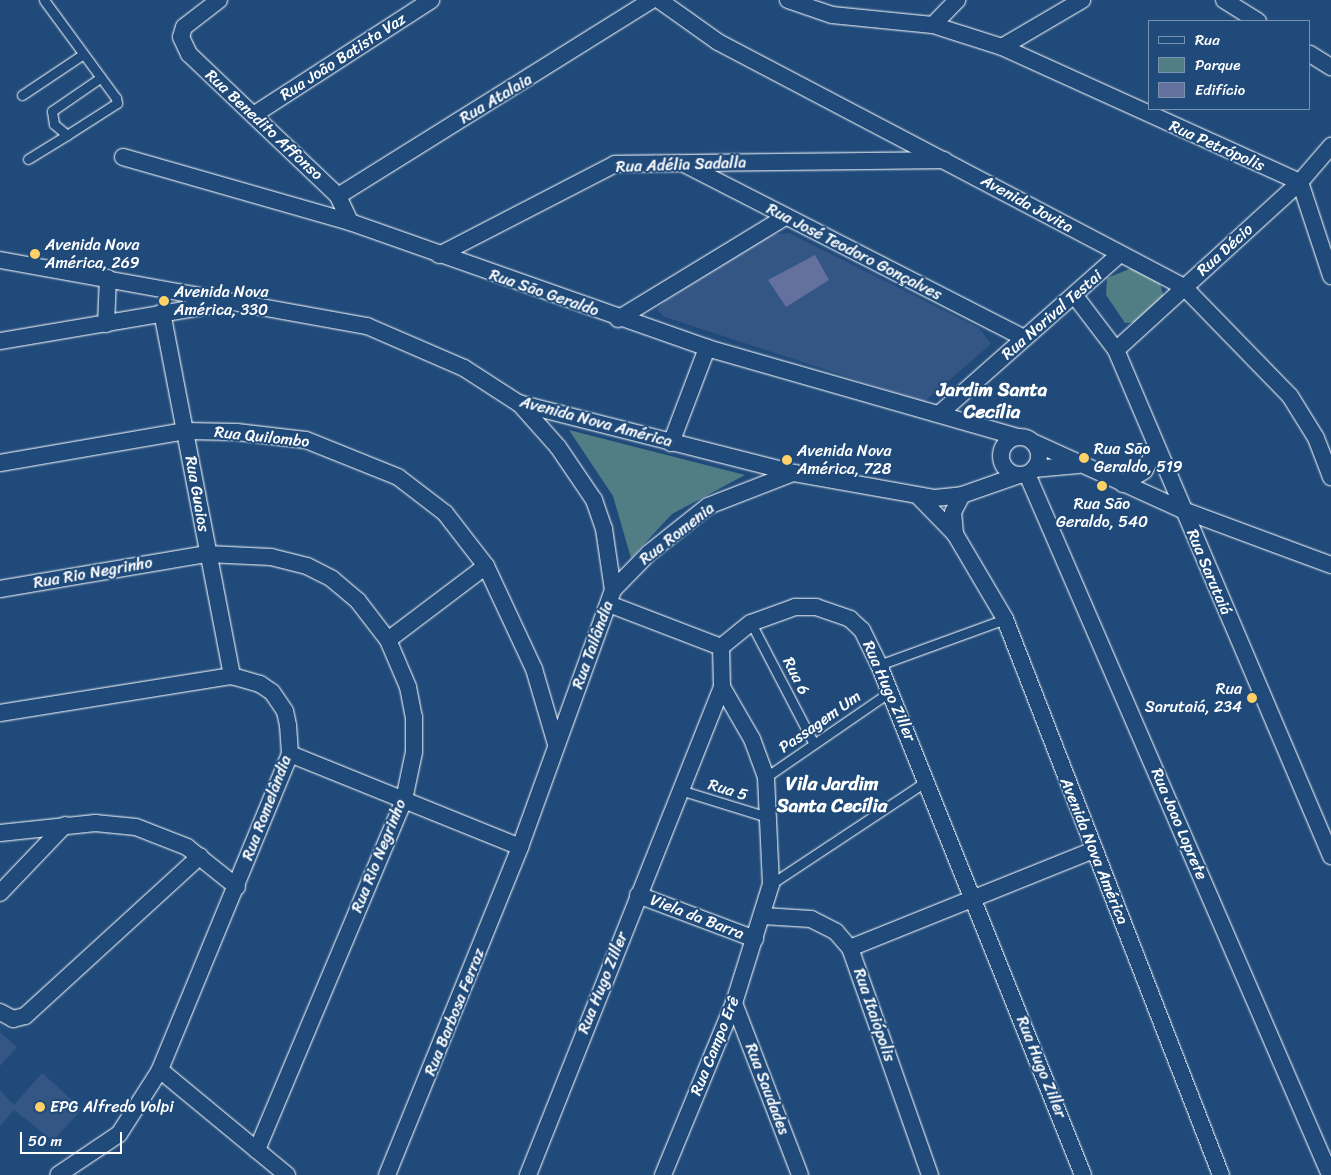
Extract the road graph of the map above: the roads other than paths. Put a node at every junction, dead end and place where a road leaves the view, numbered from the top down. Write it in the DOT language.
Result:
graph roads {
  1 [pos="44,0"];
  2 [pos="219,0"];
  3 [pos="431,0"];
  4 [pos="652,0"];
  5 [pos="660,0"];
  6 [pos="788,0"];
  7 [pos="957,0"];
  8 [pos="1082,0"];
  9 [pos="1224,0"];
  10 [pos="1256,20"];
  11 [pos="933,25"];
  12 [pos="1002,47"];
  13 [pos="82,55"];
  14 [pos="1311,55"];
  15 [pos="1331,67"];
  16 [pos="100,78"];
  17 [pos="22,95"];
  18 [pos="255,114"];
  19 [pos="67,135"];
  20 [pos="1331,146"];
  21 [pos="123,157"];
  22 [pos="28,159"];
  23 [pos="946,160"];
  24 [pos="684,164"];
  25 [pos="1300,182"];
  26 [pos="338,196"];
  27 [pos="785,217"];
  28 [pos="350,222"];
  29 [pos="439,255"];
  30 [pos="1119,255"];
  31 [pos="0,260"];
  32 [pos="1331,276"];
  33 [pos="108,278"];
  34 [pos="1184,287"];
  35 [pos="1075,296"];
  36 [pos="239,301"];
  37 [pos="162,312"];
  38 [pos="618,319"];
  39 [pos="106,324"];
  40 [pos="1024,338"];
  41 [pos="0,341"];
  42 [pos="707,348"];
  43 [pos="1116,350"];
  44 [pos="518,402"];
  45 [pos="939,414"];
  46 [pos="566,416"];
  47 [pos="966,422"];
  48 [pos="185,431"];
  49 [pos="1017,437"];
  50 [pos="1323,438"];
  51 [pos="671,443"];
  52 [pos="1035,444"];
  53 [pos="558,447"];
  54 [pos="1156,448"];
  55 [pos="1001,456"];
  56 [pos="0,462"];
  57 [pos="1078,465"];
  58 [pos="769,468"];
  59 [pos="794,473"];
  60 [pos="1027,473"];
  61 [pos="1331,476"];
  62 [pos="1123,484"];
  63 [pos="749,490"];
  64 [pos="969,492"];
  65 [pos="920,497"];
  66 [pos="1183,510"];
  67 [pos="955,534"];
  68 [pos="207,554"];
  69 [pos="1331,565"];
  70 [pos="486,566"];
  71 [pos="0,589"];
  72 [pos="611,597"];
  73 [pos="1005,619"];
  74 [pos="751,623"];
  75 [pos="388,640"];
  76 [pos="722,647"];
  77 [pos="879,665"];
  78 [pos="232,676"];
  79 [pos="722,687"];
  80 [pos="891,691"];
  81 [pos="543,699"];
  82 [pos="570,708"];
  83 [pos="0,713"];
  84 [pos="556,744"];
  85 [pos="814,744"];
  86 [pos="290,754"];
  87 [pos="766,777"];
  88 [pos="928,780"];
  89 [pos="680,790"];
  90 [pos="404,800"];
  91 [pos="766,817"];
  92 [pos="65,825"];
  93 [pos="0,834"];
  94 [pos="520,847"];
  95 [pos="1094,850"];
  96 [pos="200,856"];
  97 [pos="1331,856"];
  98 [pos="771,884"];
  99 [pos="237,887"];
  100 [pos="0,893"];
  101 [pos="638,895"];
  102 [pos="975,898"];
  103 [pos="763,916"];
  104 [pos="755,939"];
  105 [pos="850,948"];
  106 [pos="734,1003"];
  107 [pos="0,1012"];
  108 [pos="160,1070"];
  109 [pos="257,1150"];
  110 [pos="58,1175"];
  111 [pos="287,1175"];
  112 [pos="387,1175"];
  113 [pos="528,1175"];
  114 [pos="663,1175"];
  115 [pos="800,1175"];
  116 [pos="930,1175"];
  117 [pos="1084,1175"];
  118 [pos="1221,1175"];
  119 [pos="1330,1175"];
  1 -- 13 [label="lane"];
  2 -- 18 [label="street, Rua Benedito Affonso"];
  3 -- 18 [label="street, Rua João Batista Vaz"];
  4 -- 26 [label="street, Rua Atalaia"];
  5 -- 23 [label="street, Avenida Jovita"];
  6 -- 11 [label="street, Rua Petrópolis"];
  7 -- 11 [label="street"];
  8 -- 12 [label="street"];
  9 -- 10 [label="street"];
  11 -- 12 [label="street, Rua Petrópolis"];
  12 -- 25 [label="street, Rua Petrópolis"];
  13 -- 16 [label="lane"];
  13 -- 17 [label="lane"];
  14 -- 15 [label="street"];
  16 -- 19 [label="lane"];
  16 -- 19 [label="lane"];
  18 -- 26 [label="street, Rua Benedito Affonso"];
  19 -- 22 [label="lane"];
  20 -- 25 [label="street, Rua Décio"];
  21 -- 28 [label="street, Rua São Geraldo"];
  23 -- 24 [label="street, Rua Adélia Sadalla"];
  23 -- 30 [label="street, Avenida Jovita"];
  24 -- 27 [label="street, Rua José Teodoro Gonçalves"];
  24 -- 29 [label="street, Rua Adélia Sadalla"];
  25 -- 32 [label="street"];
  25 -- 34 [label="street, Rua Décio"];
  26 -- 28 [label="street, Rua Benedito Affonso"];
  27 -- 38 [label="street"];
  27 -- 40 [label="street, Rua José Teodoro Gonçalves"];
  28 -- 29 [label="street, Rua São Geraldo"];
  29 -- 38 [label="street, Rua São Geraldo"];
  30 -- 34 [label="street, Avenida Jovita"];
  30 -- 35 [label="street, Rua Norival Testai"];
  31 -- 33 [label="street, Avenida Nova América"];
  33 -- 36 [label="street, Avenida Nova América"];
  33 -- 39 [label="street"];
  34 -- 43 [label="street, Rua Décio"];
  34 -- 50 [label="street, Avenida Jovita"];
  35 -- 40 [label="street, Rua Norival Testai"];
  35 -- 43 [label="street, Rua Sarutaiá"];
  36 -- 37 [label="street"];
  36 -- 44 [label="street, Avenida Nova América"];
  37 -- 39 [label="street"];
  37 -- 48 [label="street, Rua Guaios"];
  38 -- 42 [label="street, Rua São Geraldo"];
  39 -- 41 [label="street"];
  40 -- 45 [label="street, Rua Norival Testai"];
  42 -- 45 [label="street, Rua São Geraldo"];
  42 -- 51 [label="street"];
  43 -- 54 [label="street, Rua Sarutaiá"];
  44 -- 46 [label="street, Avenida Nova América"];
  44 -- 53 [label="street, Rua Tailândia"];
  45 -- 47 [label="street, Rua São Geraldo"];
  46 -- 51 [label="street, Avenida Nova América"];
  46 -- 53 [label="street"];
  47 -- 49 [label="street, Rua São Geraldo"];
  47 -- 55 [label="street, Rua São Geraldo"];
  48 -- 56 [label="street, Rua Quilombo"];
  48 -- 68 [label="street, Rua Guaios"];
  48 -- 70 [label="street, Rua Quilombo"];
  49 -- 52 [label="street"];
  49 -- 55 [label="street"];
  50 -- 61 [label="street, Avenida Jovita"];
  51 -- 58 [label="street, Avenida Nova América"];
  52 -- 57 [label="street"];
  52 -- 60 [label="street"];
  53 -- 72 [label="street, Rua Tailândia"];
  54 -- 62 [label="street"];
  54 -- 66 [label="street, Rua Sarutaiá"];
  55 -- 60 [label="street"];
  55 -- 64 [label="street, Avenida Nova América"];
  57 -- 60 [label="street"];
  57 -- 62 [label="street"];
  58 -- 59 [label="street, Avenida Nova América"];
  58 -- 63 [label="street, Rua Romenia"];
  59 -- 63 [label="street, Rua Romenia"];
  59 -- 65 [label="street, Avenida Nova América"];
  60 -- 64 [label="street"];
  60 -- 119 [label="street, Rua Joao Loprete"];
  62 -- 66 [label="street"];
  63 -- 72 [label="street, Rua Romenia"];
  64 -- 65 [label="street"];
  64 -- 67 [label="street, Avenida Nova América"];
  65 -- 67 [label="street, Avenida Nova América"];
  66 -- 69 [label="street"];
  66 -- 97 [label="street, Rua Sarutaiá"];
  67 -- 73 [label="street, Avenida Nova América"];
  68 -- 71 [label="street, Rua Rio Negrinho"];
  68 -- 75 [label="street, Rua Rio Negrinho"];
  68 -- 78 [label="street, Rua Guaios"];
  70 -- 75 [label="street"];
  70 -- 81 [label="street, Rua Quilombo"];
  72 -- 76 [label="street"];
  72 -- 82 [label="street, Rua Tailândia"];
  73 -- 77 [label="lane"];
  73 -- 95 [label="street, Avenida Nova América"];
  74 -- 76 [label="street, Rua Hugo Ziller"];
  74 -- 77 [label="street, Rua Hugo Ziller"];
  74 -- 85 [label="lane, Rua 6"];
  75 -- 90 [label="street, Rua Rio Negrinho"];
  76 -- 79 [label="street, Rua Hugo Ziller"];
  77 -- 80 [label="street, Rua Hugo Ziller"];
  78 -- 83 [label="street, Rua Romelândia"];
  78 -- 86 [label="street, Rua Romelândia"];
  79 -- 87 [label="street, Rua Campo Erê"];
  79 -- 89 [label="street, Rua Hugo Ziller"];
  80 -- 85 [label="lane, Passagem Um"];
  80 -- 88 [label="street, Rua Hugo Ziller"];
  81 -- 82 [label="street"];
  81 -- 84 [label="street, Rua Quilombo"];
  82 -- 84 [label="street, Rua Tailândia"];
  84 -- 94 [label="street, Rua Tailândia"];
  85 -- 87 [label="lane, Passagem Um"];
  86 -- 90 [label="street"];
  86 -- 99 [label="street, Rua Romelândia"];
  87 -- 91 [label="street, Rua Campo Erê"];
  88 -- 98 [label="lane"];
  88 -- 102 [label="street, Rua Hugo Ziller"];
  89 -- 91 [label="lane, Rua 5"];
  89 -- 101 [label="street, Rua Hugo Ziller"];
  90 -- 94 [label="street"];
  90 -- 109 [label="street, Rua Rio Negrinho"];
  91 -- 98 [label="street, Rua Campo Erê"];
  92 -- 93 [label="street"];
  92 -- 96 [label="street"];
  92 -- 100 [label="street"];
  94 -- 112 [label="street, Rua Barbosa Ferraz"];
  95 -- 102 [label="street"];
  95 -- 118 [label="street, Avenida Nova América"];
  96 -- 99 [label="street"];
  96 -- 107 [label="street"];
  98 -- 103 [label="street, Rua Campo Erê"];
  99 -- 108 [label="street, Rua Romelândia"];
  101 -- 104 [label="street, Viela da Barra"];
  101 -- 113 [label="street, Rua Hugo Ziller"];
  102 -- 105 [label="street"];
  102 -- 117 [label="street, Rua Hugo Ziller"];
  103 -- 104 [label="street, Rua Campo Erê"];
  103 -- 105 [label="street, Rua Itaiópolis"];
  104 -- 106 [label="street, Rua Campo Erê"];
  105 -- 116 [label="street, Rua Itaiópolis"];
  106 -- 114 [label="street, Rua Campo Erê"];
  106 -- 115 [label="street, Rua Saudades"];
  108 -- 109 [label="street"];
  108 -- 110 [label="street, Rua Romelândia"];
  109 -- 111 [label="street"];
}
